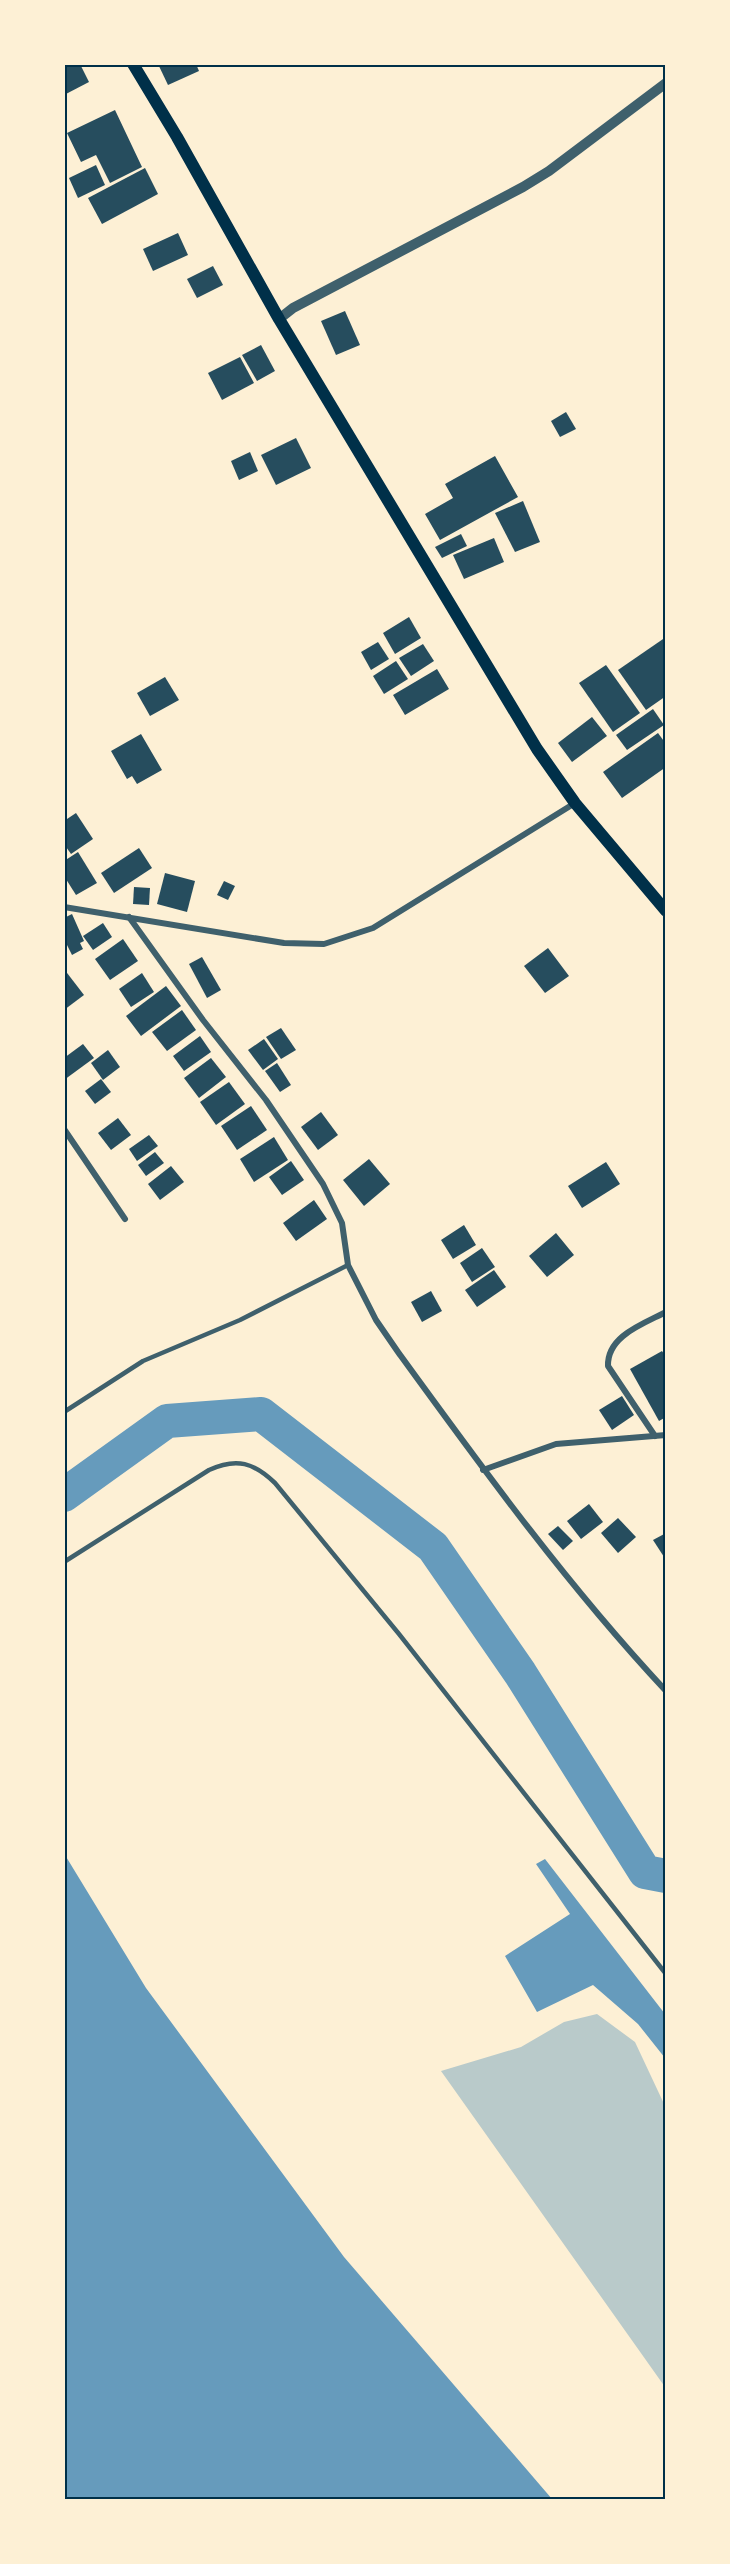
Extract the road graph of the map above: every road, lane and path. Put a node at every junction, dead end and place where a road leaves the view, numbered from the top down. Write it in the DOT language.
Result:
graph roads {
  1 [pos="133,64"];
  2 [pos="666,83"];
  3 [pos="279,319"];
  4 [pos="575,803"];
  5 [pos="64,907"];
  6 [pos="666,911"];
  7 [pos="129,917"];
  8 [pos="64,1129"];
  9 [pos="125,1219"];
  10 [pos="348,1265"];
  11 [pos="666,1312"];
  12 [pos="64,1412"];
  13 [pos="666,1435"];
  14 [pos="655,1436"];
  15 [pos="483,1470"];
  16 [pos="64,1562"];
  17 [pos="666,1691"];
  18 [pos="666,1974"];
  1 -- 3 [label="main road"];
  2 -- 3 [label="street"];
  3 -- 4 [label="main road"];
  4 -- 6 [label="main road"];
  4 -- 7 [label="street"];
  5 -- 7 [label="street"];
  7 -- 10 [label="street"];
  8 -- 9 [label="street"];
  10 -- 12 [label="lane"];
  10 -- 15 [label="street"];
  11 -- 14 [label="street"];
  13 -- 14 [label="street"];
  14 -- 15 [label="street"];
  15 -- 17 [label="street"];
  16 -- 18 [label="lane"];
}
